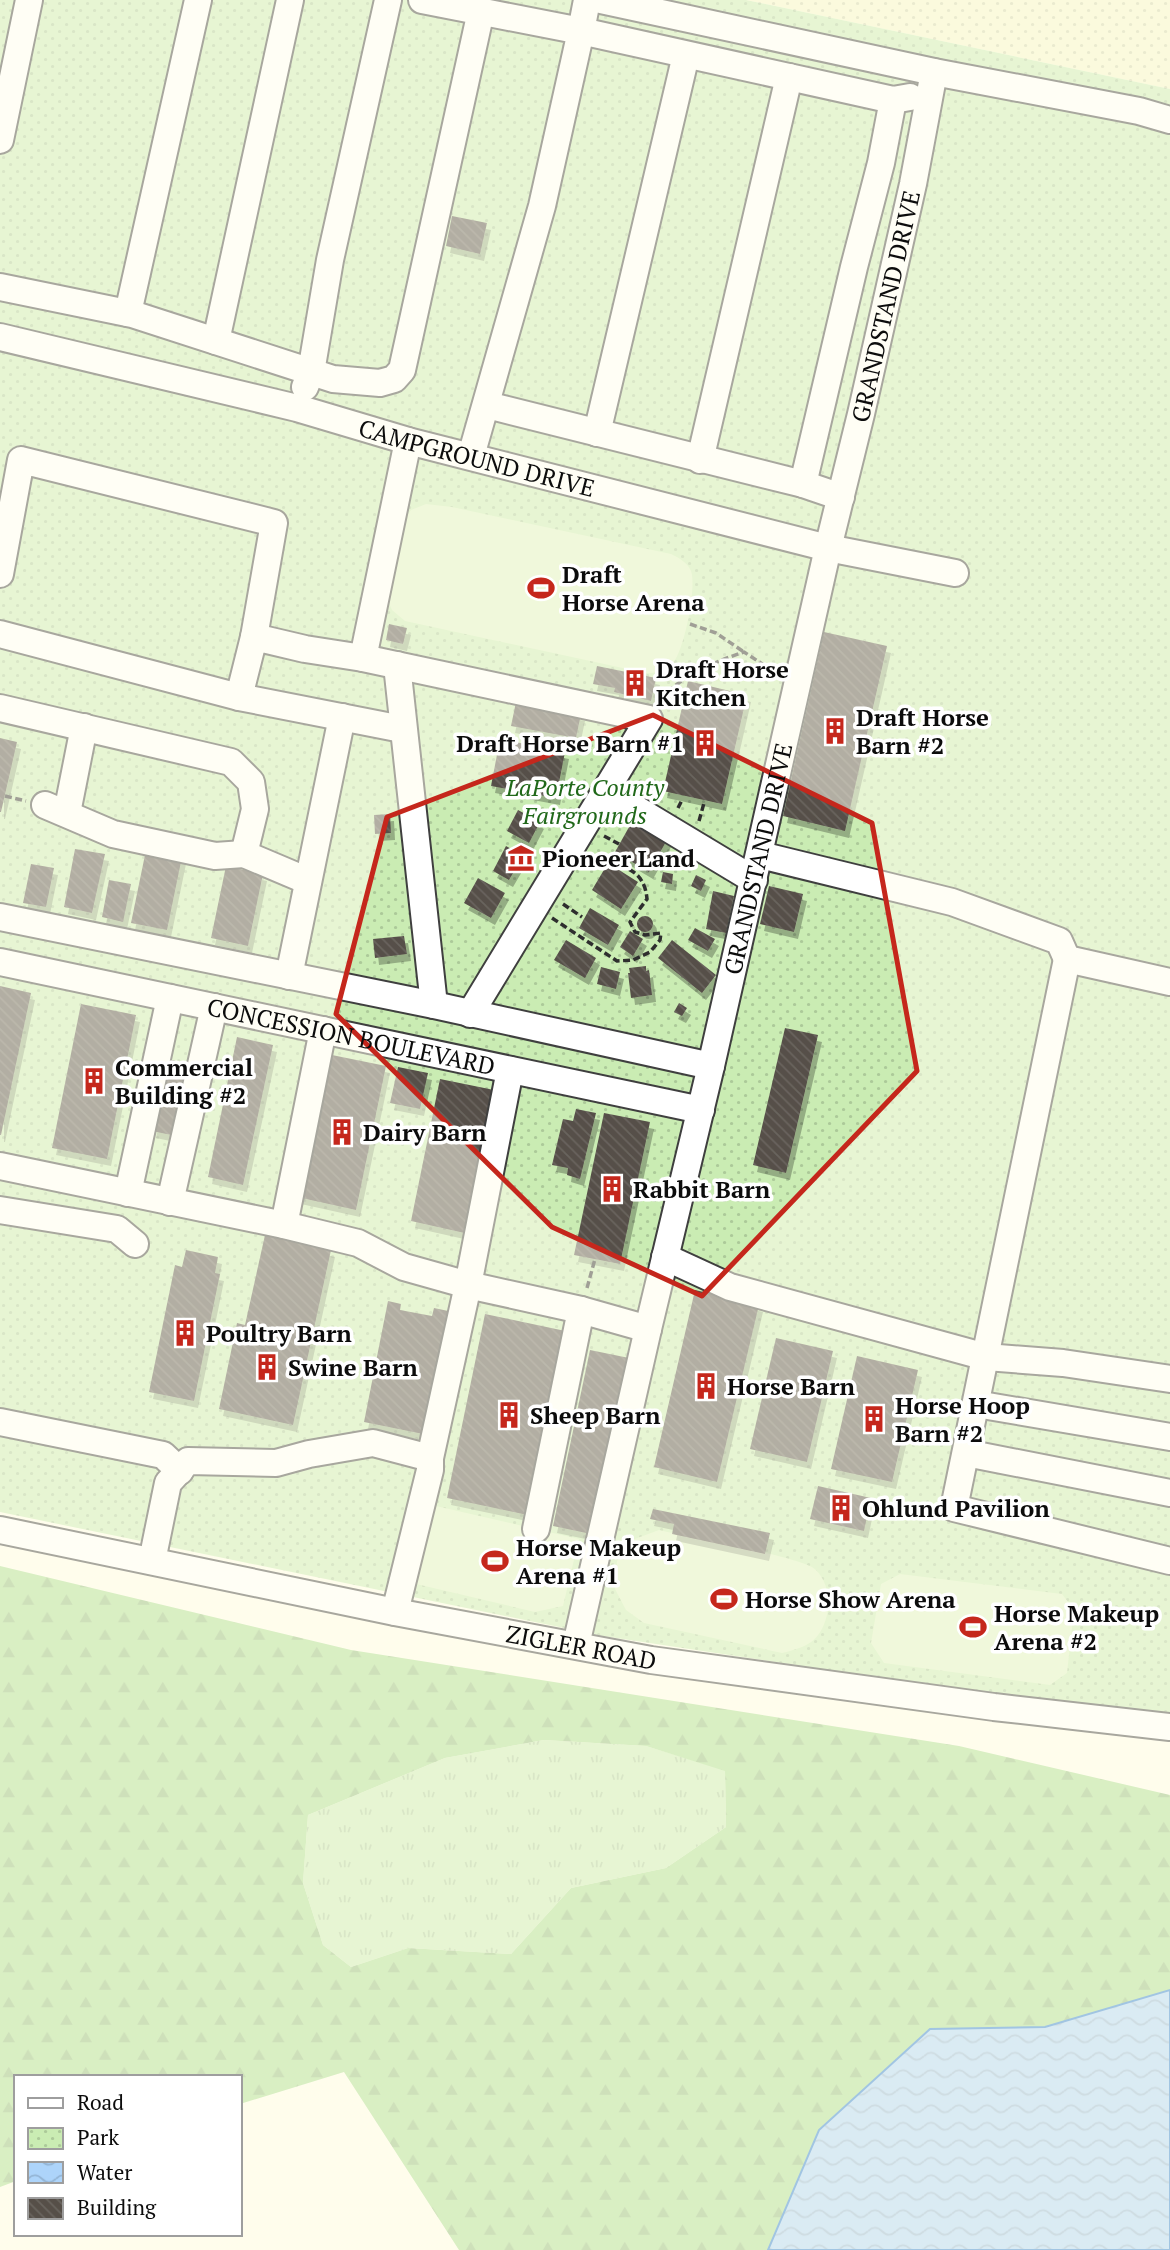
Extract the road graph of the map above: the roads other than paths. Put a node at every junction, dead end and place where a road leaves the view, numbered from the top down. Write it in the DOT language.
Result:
graph roads {
  1 [pos="29,0"];
  2 [pos="198,0"];
  3 [pos="290,0"];
  4 [pos="388,0"];
  5 [pos="422,0"];
  6 [pos="587,0"];
  7 [pos="601,0"];
  8 [pos="481,11"];
  9 [pos="581,32"];
  10 [pos="686,55"];
  11 [pos="789,77"];
  12 [pos="932,82"];
  13 [pos="893,100"];
  14 [pos="1170,120"];
  15 [pos="0,140"];
  16 [pos="0,286"];
  17 [pos="128,313"];
  18 [pos="0,337"];
  19 [pos="216,341"];
  20 [pos="310,372"];
  21 [pos="486,405"];
  22 [pos="297,408"];
  23 [pos="597,433"];
  24 [pos="408,441"];
  25 [pos="471,456"];
  26 [pos="700,460"];
  27 [pos="803,484"];
  28 [pos="841,497"];
  29 [pos="828,548"];
  30 [pos="955,573"];
  31 [pos="0,574"];
  32 [pos="0,634"];
  33 [pos="254,637"];
  34 [pos="363,658"];
  35 [pos="397,665"];
  36 [pos="239,697"];
  37 [pos="0,708"];
  38 [pos="342,717"];
  39 [pos="84,727"];
  40 [pos="402,729"];
  41 [pos="604,793"];
  42 [pos="244,854"];
  43 [pos="757,867"];
  44 [pos="308,881"];
  45 [pos="0,917"];
  46 [pos="1067,959"];
  47 [pos="0,962"];
  48 [pos="289,976"];
  49 [pos="1170,982"];
  50 [pos="170,998"];
  51 [pos="434,1005"];
  52 [pos="214,1007"];
  53 [pos="470,1014"];
  54 [pos="323,1030"];
  55 [pos="711,1066"];
  56 [pos="510,1070"];
  57 [pos="701,1110"];
  58 [pos="0,1166"];
  59 [pos="119,1191"];
  60 [pos="170,1202"];
  61 [pos="0,1210"];
  62 [pos="284,1225"];
  63 [pos="135,1244"];
  64 [pos="665,1257"];
  65 [pos="468,1286"];
  66 [pos="581,1310"];
  67 [pos="648,1329"];
  68 [pos="986,1357"];
  69 [pos="1170,1379"];
  70 [pos="976,1404"];
  71 [pos="0,1422"];
  72 [pos="1170,1437"];
  73 [pos="965,1453"];
  74 [pos="430,1458"];
  75 [pos="180,1471"];
  76 [pos="1170,1493"];
  77 [pos="536,1529"];
  78 [pos="0,1530"];
  79 [pos="152,1561"];
  80 [pos="1170,1561"];
  81 [pos="395,1612"];
  82 [pos="576,1645"];
  83 [pos="1170,1727"];
  1 -- 15 [label="street"];
  2 -- 17 [label="street"];
  3 -- 19 [label="street"];
  4 -- 20 [label="street"];
  5 -- 8 [label="street"];
  6 -- 9 [label="street"];
  7 -- 12 [label="street"];
  8 -- 9 [label="street"];
  8 -- 20 [label="street"];
  9 -- 10 [label="street"];
  9 -- 21 [label="street"];
  10 -- 11 [label="street"];
  10 -- 23 [label="street"];
  11 -- 13 [label="street"];
  11 -- 26 [label="street"];
  12 -- 13 [label="street"];
  12 -- 14 [label="street"];
  12 -- 28 [label="street, GRANDSTAND DRIVE"];
  13 -- 27 [label="street"];
  16 -- 17 [label="street"];
  17 -- 19 [label="street"];
  18 -- 22 [label="street, CAMPGROUND DRIVE"];
  19 -- 20 [label="street"];
  20 -- 22 [label="street"];
  21 -- 23 [label="street"];
  21 -- 25 [label="street"];
  22 -- 24 [label="street, CAMPGROUND DRIVE"];
  23 -- 26 [label="street"];
  24 -- 25 [label="street, CAMPGROUND DRIVE"];
  24 -- 34 [label="street"];
  25 -- 29 [label="street, CAMPGROUND DRIVE"];
  26 -- 27 [label="street"];
  27 -- 28 [label="street"];
  28 -- 29 [label="street, GRANDSTAND DRIVE"];
  29 -- 30 [label="street, CAMPGROUND DRIVE"];
  29 -- 43 [label="street, GRANDSTAND DRIVE"];
  31 -- 33 [label="street"];
  32 -- 36 [label="street"];
  33 -- 34 [label="street"];
  33 -- 36 [label="street"];
  34 -- 35 [label="street"];
  35 -- 40 [label="street"];
  35 -- 41 [label="street"];
  36 -- 38 [label="street"];
  37 -- 39 [label="street"];
  38 -- 40 [label="street"];
  38 -- 44 [label="street"];
  39 -- 42 [label="street"];
  39 -- 42 [label="street"];
  40 -- 51 [label="street"];
  41 -- 43 [label="street"];
  41 -- 53 [label="street"];
  42 -- 44 [label="street"];
  43 -- 46 [label="street"];
  43 -- 55 [label="street, GRANDSTAND DRIVE"];
  44 -- 48 [label="street"];
  45 -- 48 [label="street"];
  46 -- 49 [label="street"];
  46 -- 68 [label="street"];
  47 -- 50 [label="street, CONCESSION BOULEVARD"];
  48 -- 51 [label="street"];
  50 -- 52 [label="street, CONCESSION BOULEVARD"];
  50 -- 59 [label="street"];
  51 -- 53 [label="street"];
  52 -- 54 [label="street, CONCESSION BOULEVARD"];
  52 -- 60 [label="street"];
  53 -- 55 [label="street"];
  54 -- 56 [label="street, CONCESSION BOULEVARD"];
  54 -- 62 [label="street"];
  55 -- 57 [label="street, GRANDSTAND DRIVE"];
  56 -- 57 [label="street, CONCESSION BOULEVARD"];
  56 -- 65 [label="street"];
  57 -- 64 [label="street, GRANDSTAND DRIVE"];
  58 -- 59 [label="street"];
  59 -- 60 [label="street"];
  60 -- 62 [label="street"];
  61 -- 63 [label="street"];
  62 -- 65 [label="street"];
  64 -- 67 [label="street, GRANDSTAND DRIVE"];
  64 -- 68 [label="street"];
  65 -- 66 [label="street"];
  65 -- 74 [label="street"];
  66 -- 67 [label="street"];
  66 -- 77 [label="street"];
  67 -- 82 [label="street, GRANDSTAND DRIVE"];
  68 -- 69 [label="street"];
  68 -- 70 [label="street"];
  70 -- 72 [label="street"];
  70 -- 73 [label="street"];
  71 -- 75 [label="street"];
  73 -- 76 [label="street"];
  73 -- 80 [label="street"];
  74 -- 75 [label="street"];
  74 -- 81 [label="street"];
  75 -- 79 [label="street"];
  78 -- 79 [label="street, ZIGLER ROAD"];
  79 -- 81 [label="street, ZIGLER ROAD"];
  81 -- 82 [label="street, ZIGLER ROAD"];
  82 -- 83 [label="street, ZIGLER ROAD"];
}
